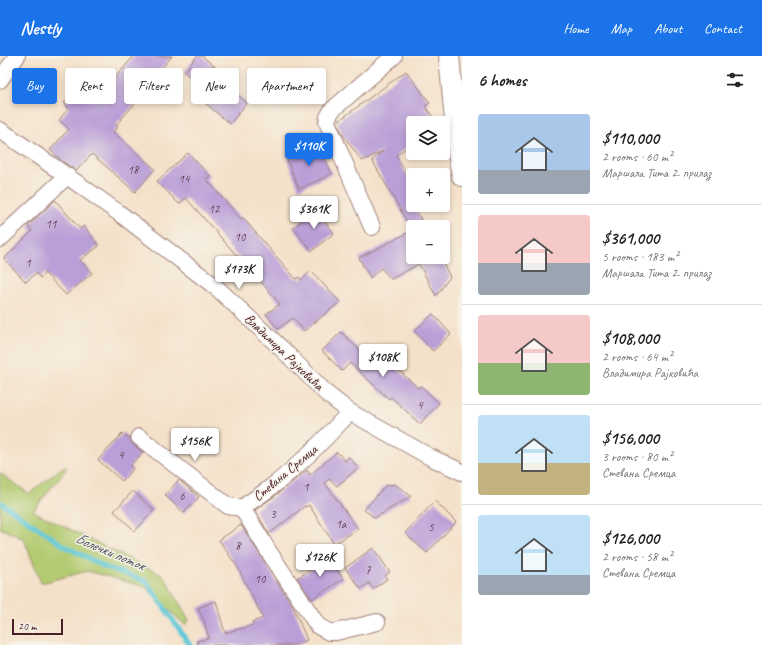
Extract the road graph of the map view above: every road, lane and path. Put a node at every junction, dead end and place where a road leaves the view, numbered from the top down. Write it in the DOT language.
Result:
graph roads {
  1 [pos="17,56"];
  2 [pos="394,56"];
  3 [pos="449,56"];
  4 [pos="0,80"];
  5 [pos="0,130"];
  6 [pos="460,153"];
  7 [pos="67,176"];
  8 [pos="462,176"];
  9 [pos="372,227"];
  10 [pos="0,239"];
  11 [pos="350,412"];
  12 [pos="139,437"];
  13 [pos="462,472"];
  14 [pos="242,508"];
  15 [pos="377,622"];
  1 -- 4 [label="street"];
  2 -- 9 [label="street"];
  3 -- 6 [label="street"];
  5 -- 7 [label="street, Владимира Рајковића"];
  6 -- 8 [label="street"];
  7 -- 10 [label="street"];
  7 -- 11 [label="street, Владимира Рајковића"];
  11 -- 13 [label="street, Владимира Рајковића"];
  11 -- 14 [label="street, Стевана Сремца"];
  12 -- 14 [label="street"];
  14 -- 15 [label="street, Стевана Сремца"];
}
